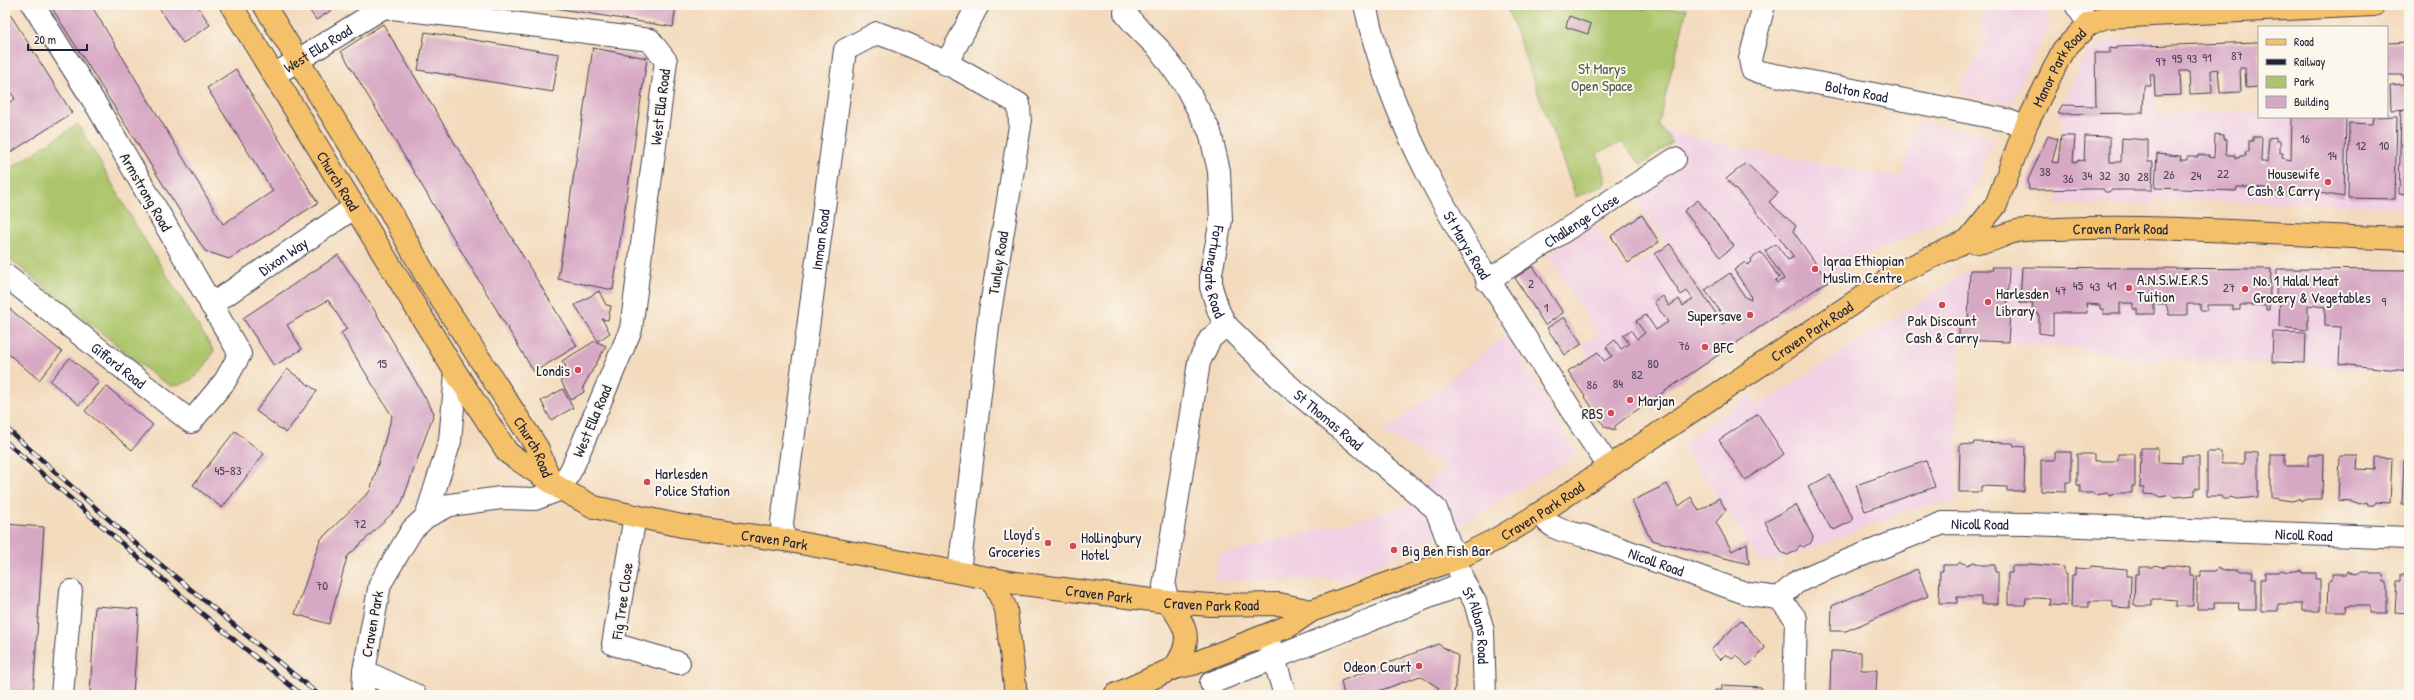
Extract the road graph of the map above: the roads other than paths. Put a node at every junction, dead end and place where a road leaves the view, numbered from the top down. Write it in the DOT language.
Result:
graph roads {
  1 [pos="33,5"];
  2 [pos="231,5"];
  3 [pos="264,5"];
  4 [pos="978,5"];
  5 [pos="1365,5"];
  6 [pos="1764,5"];
  7 [pos="2076,5"];
  8 [pos="2374,5"];
  9 [pos="1120,8"];
  10 [pos="2088,24"];
  11 [pos="297,61"];
  12 [pos="946,64"];
  13 [pos="274,75"];
  14 [pos="2025,128"];
  15 [pos="1675,160"];
  16 [pos="1996,205"];
  17 [pos="355,207"];
  18 [pos="2016,231"];
  19 [pos="2409,239"];
  20 [pos="1968,240"];
  21 [pos="5,275"];
  22 [pos="1487,281"];
  23 [pos="211,304"];
  24 [pos="1226,325"];
  25 [pos="456,373"];
  26 [pos="225,381"];
  27 [pos="1609,466"];
  28 [pos="556,484"];
  29 [pos="1436,509"];
  30 [pos="1540,513"];
  31 [pos="635,516"];
  32 [pos="426,517"];
  33 [pos="2409,538"];
  34 [pos="784,540"];
  35 [pos="1456,559"];
  36 [pos="959,572"];
  37 [pos="992,579"];
  38 [pos="1031,583"];
  39 [pos="1464,583"];
  40 [pos="71,591"];
  41 [pos="1779,598"];
  42 [pos="1168,602"];
  43 [pos="1006,609"];
  44 [pos="1311,611"];
  45 [pos="1266,635"];
  46 [pos="1274,658"];
  47 [pos="1205,660"];
  48 [pos="678,662"];
  49 [pos="1174,668"];
  50 [pos="364,671"];
  51 [pos="1213,689"];
  52 [pos="62,695"];
  53 [pos="363,695"];
  54 [pos="415,695"];
  55 [pos="1016,695"];
  56 [pos="1114,695"];
  57 [pos="1285,695"];
  58 [pos="1484,695"];
  59 [pos="1794,695"];
  1 -- 23 [label="street, Armstrong Road"];
  2 -- 13 [label="main road, Church Road"];
  3 -- 11 [label="main road, Church Road"];
  4 -- 12 [label="street"];
  5 -- 22 [label="street, St Marys Road"];
  6 -- 14 [label="street, Bolton Road"];
  7 -- 10 [label="street"];
  8 -- 10 [label="main road, Manor Park Road"];
  9 -- 24 [label="street, Fortunegate Road"];
  10 -- 14 [label="main road, Manor Park Road"];
  11 -- 13 [label="street, West Ella Road"];
  11 -- 28 [label="main road, Church Road"];
  11 -- 28 [label="street, West Ella Road"];
  12 -- 34 [label="street, Inman Road"];
  12 -- 36 [label="street, Tunley Road"];
  13 -- 17 [label="main road, Church Road"];
  14 -- 16 [label="main road, Manor Park Road"];
  15 -- 22 [label="street, Challenge Close"];
  16 -- 18 [label="main road"];
  16 -- 20 [label="main road, Manor Park Road"];
  17 -- 23 [label="street, Dixon Way"];
  17 -- 25 [label="main road, Church Road"];
  18 -- 19 [label="main road, Craven Park Road"];
  18 -- 20 [label="main road, Craven Park Road"];
  20 -- 27 [label="main road, Craven Park Road"];
  21 -- 26 [label="street, Gifford Road"];
  22 -- 27 [label="street, St Marys Road"];
  23 -- 26 [label="street, Armstrong Road"];
  24 -- 29 [label="street, St Thomas Road"];
  24 -- 42 [label="street, Fortunegate Road"];
  25 -- 28 [label="main road, Church Road"];
  25 -- 32 [label="street"];
  27 -- 30 [label="main road, Craven Park Road"];
  28 -- 31 [label="main road, Craven Park"];
  28 -- 32 [label="street, Craven Park"];
  29 -- 35 [label="street, St Albans Road"];
  30 -- 35 [label="main road, Craven Park Road"];
  30 -- 41 [label="street, Nicoll Road"];
  31 -- 34 [label="main road, Craven Park"];
  31 -- 48 [label="street, Fig Tree Close"];
  32 -- 50 [label="street, Craven Park"];
  33 -- 41 [label="street, Nicoll Road"];
  34 -- 36 [label="main road, Craven Park"];
  35 -- 39 [label="street, St Albans Road"];
  35 -- 44 [label="main road, Craven Park Road"];
  36 -- 37 [label="main road, Craven Park"];
  37 -- 38 [label="main road, Craven Park"];
  37 -- 43 [label="main road"];
  38 -- 42 [label="main road, Craven Park"];
  38 -- 43 [label="main road"];
  39 -- 46 [label="street"];
  39 -- 58 [label="street, St Albans Road"];
  40 -- 52 [label="street"];
  41 -- 59 [label="street"];
  42 -- 44 [label="main road, Craven Park Road"];
  42 -- 49 [label="main road, Craven Park Road"];
  43 -- 55 [label="main road"];
  44 -- 45 [label="main road, Craven Park Road"];
  45 -- 46 [label="street"];
  45 -- 47 [label="main road, Craven Park Road"];
  46 -- 51 [label="street"];
  46 -- 57 [label="street"];
  47 -- 49 [label="main road, Craven Park Road"];
  47 -- 51 [label="street"];
  49 -- 56 [label="main road"];
  50 -- 53 [label="street, Craven Park"];
  50 -- 54 [label="street"];
}
